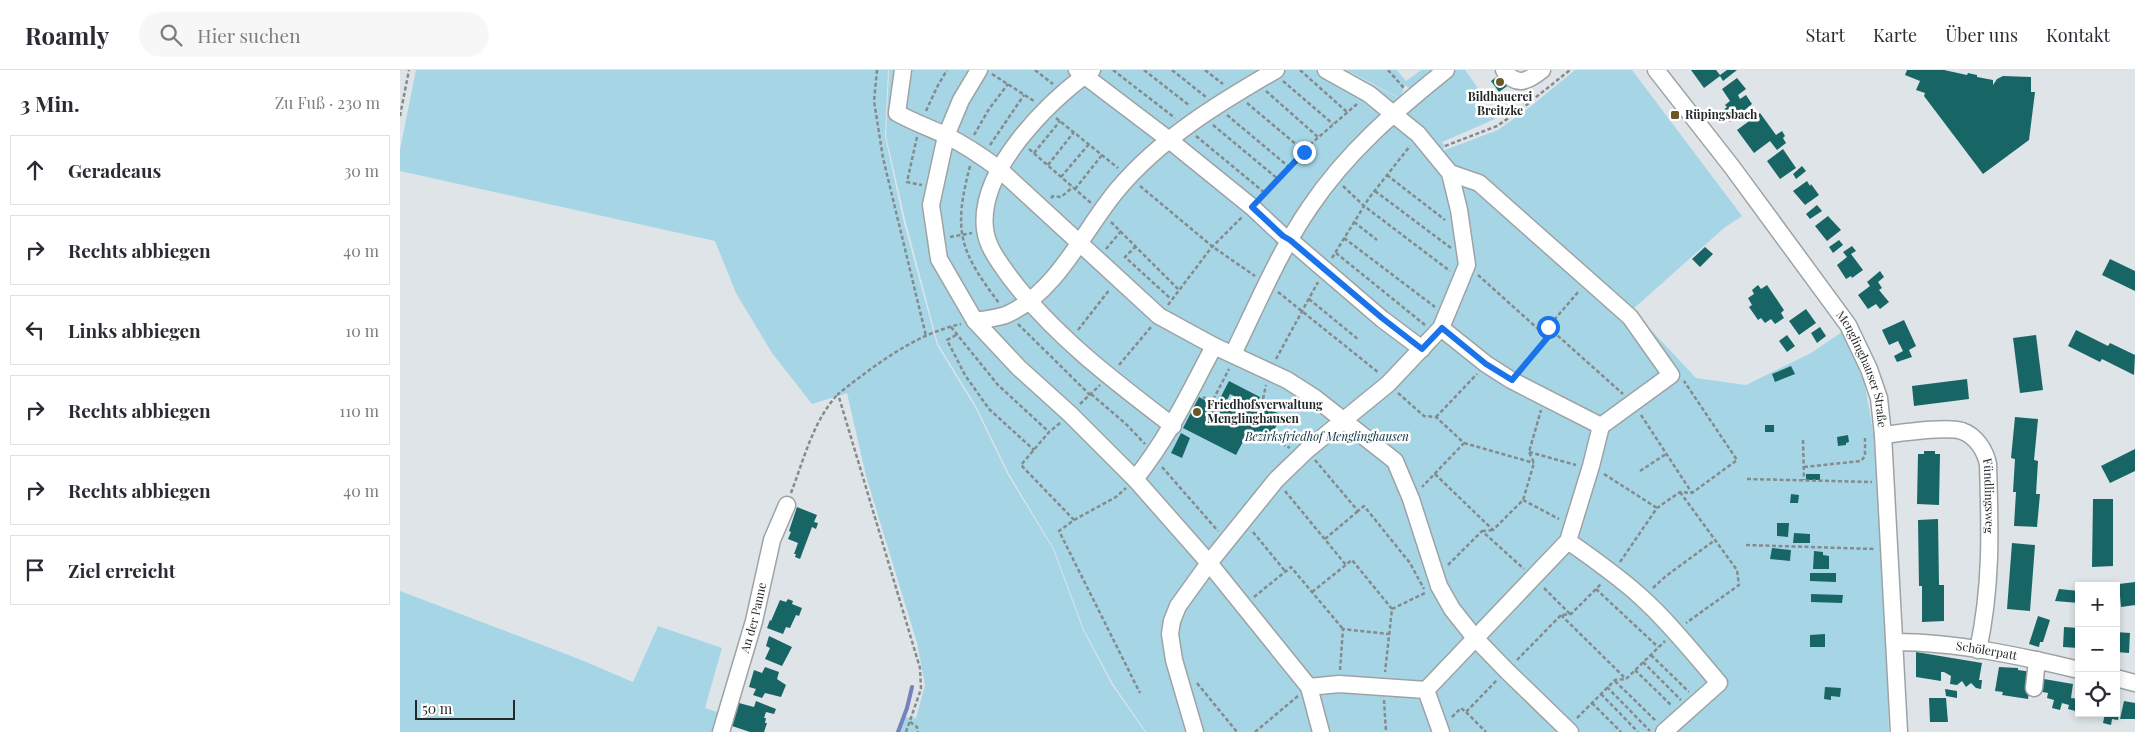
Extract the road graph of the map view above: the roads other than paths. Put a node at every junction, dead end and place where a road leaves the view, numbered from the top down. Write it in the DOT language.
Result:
graph roads {
  1 [pos="903,70"];
  2 [pos="979,70"];
  3 [pos="1326,70"];
  4 [pos="1446,70"];
  5 [pos="1504,70"];
  6 [pos="1542,70"];
  7 [pos="1656,70"];
  8 [pos="1274,71"];
  9 [pos="1085,72"];
  10 [pos="1392,113"];
  11 [pos="946,136"];
  12 [pos="1168,139"];
  13 [pos="999,169"];
  14 [pos="1450,173"];
  15 [pos="1290,240"];
  16 [pos="1080,243"];
  17 [pos="1028,301"];
  18 [pos="975,322"];
  19 [pos="1441,325"];
  20 [pos="1214,346"];
  21 [pos="1422,349"];
  22 [pos="1234,355"];
  23 [pos="1343,420"];
  24 [pos="1173,426"];
  25 [pos="1601,426"];
  26 [pos="1883,435"];
  27 [pos="1135,479"];
  28 [pos="787,505"];
  29 [pos="1571,534"];
  30 [pos="1209,563"];
  31 [pos="1475,638"];
  32 [pos="1895,642"];
  33 [pos="1978,650"];
  34 [pos="2037,660"];
  35 [pos="2075,669"];
  36 [pos="2120,679"];
  37 [pos="2135,683"];
  38 [pos="1310,687"];
  39 [pos="2034,688"];
  40 [pos="1426,690"];
  41 [pos="1439,728"];
  42 [pos="1568,730"];
  43 [pos="1661,731"];
  44 [pos="721,732"];
  45 [pos="1195,732"];
  46 [pos="1322,732"];
  47 [pos="1899,732"];
  1 -- 11 [label="street"];
  2 -- 11 [label="street"];
  3 -- 10 [label="street"];
  4 -- 10 [label="street"];
  5 -- 6 [label="street"];
  7 -- 26 [label="street, Menglinghauser Straße"];
  8 -- 12 [label="street"];
  9 -- 12 [label="street"];
  9 -- 13 [label="street"];
  10 -- 14 [label="street"];
  10 -- 15 [label="street"];
  11 -- 13 [label="street"];
  11 -- 18 [label="street"];
  12 -- 15 [label="street"];
  12 -- 16 [label="street"];
  13 -- 16 [label="street"];
  13 -- 17 [label="street"];
  14 -- 19 [label="street"];
  14 -- 25 [label="street"];
  15 -- 21 [label="street"];
  15 -- 22 [label="street"];
  16 -- 17 [label="street"];
  16 -- 20 [label="street"];
  17 -- 18 [label="street"];
  17 -- 24 [label="street"];
  18 -- 27 [label="street"];
  19 -- 21 [label="street"];
  19 -- 25 [label="street"];
  20 -- 22 [label="street"];
  20 -- 24 [label="street"];
  21 -- 23 [label="street"];
  22 -- 23 [label="street"];
  23 -- 30 [label="street"];
  23 -- 31 [label="street"];
  24 -- 27 [label="street"];
  25 -- 29 [label="street"];
  26 -- 32 [label="street, Menglinghauser Straße"];
  26 -- 33 [label="street, Fündlingsweg"];
  27 -- 30 [label="street"];
  28 -- 44 [label="street, An der Panne"];
  29 -- 31 [label="street"];
  29 -- 43 [label="street"];
  30 -- 38 [label="street"];
  30 -- 45 [label="street"];
  31 -- 40 [label="street"];
  31 -- 42 [label="street"];
  32 -- 33 [label="street, Schölerpatt"];
  32 -- 47 [label="street, Menglinghauser Straße"];
  33 -- 34 [label="street, Schölerpatt"];
  34 -- 35 [label="street, Schölerpatt"];
  34 -- 39 [label="street"];
  36 -- 37 [label="street"];
  38 -- 40 [label="street"];
  38 -- 46 [label="street"];
  40 -- 41 [label="street"];
}
